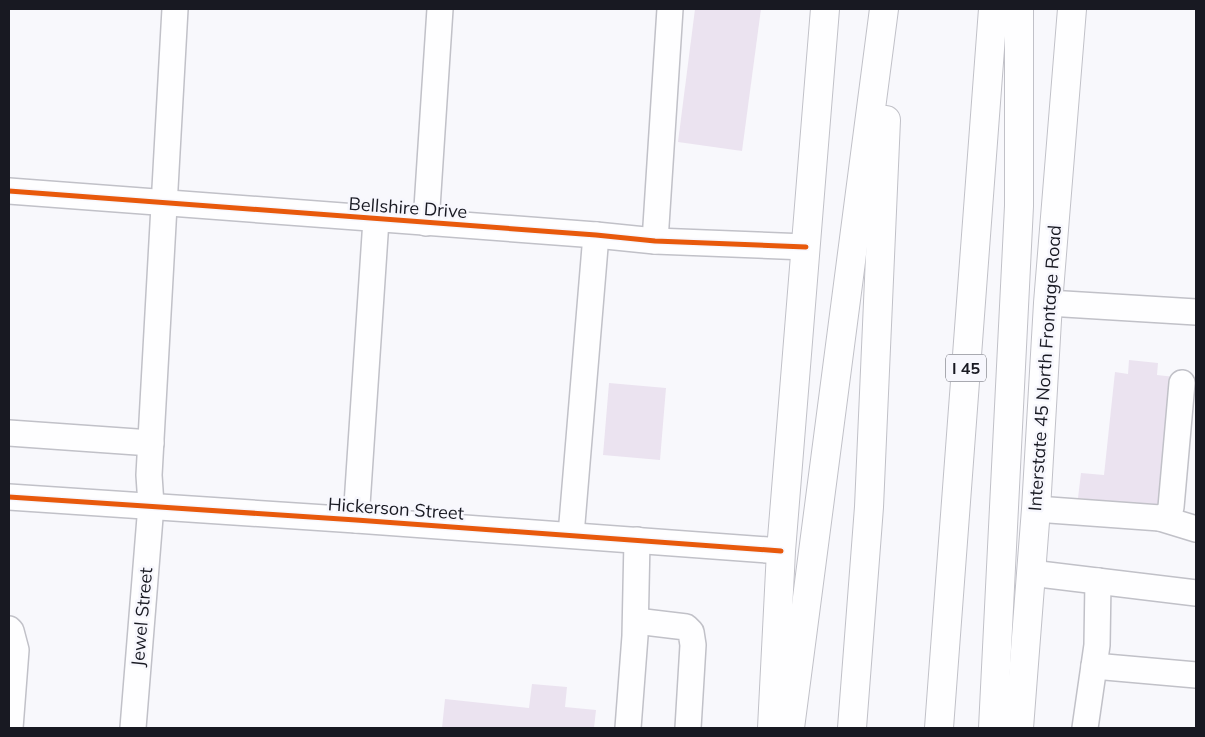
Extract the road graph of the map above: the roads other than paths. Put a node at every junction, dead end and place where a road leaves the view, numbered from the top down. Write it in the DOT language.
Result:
graph roads {
  1 [pos="175,9"];
  2 [pos="440,9"];
  3 [pos="670,9"];
  4 [pos="825,9"];
  5 [pos="884,9"];
  6 [pos="891,9"];
  7 [pos="993,9"];
  8 [pos="1018,9"];
  9 [pos="1072,9"];
  10 [pos="9,191"];
  11 [pos="164,203"];
  12 [pos="376,220"];
  13 [pos="426,223"];
  14 [pos="596,235"];
  15 [pos="655,241"];
  16 [pos="806,247"];
  17 [pos="1048,303"];
  18 [pos="1196,312"];
  19 [pos="1182,384"];
  20 [pos="9,433"];
  21 [pos="151,443"];
  22 [pos="9,497"];
  23 [pos="151,506"];
  24 [pos="1036,509"];
  25 [pos="1160,518"];
  26 [pos="356,520"];
  27 [pos="1196,529"];
  28 [pos="570,535"];
  29 [pos="637,540"];
  30 [pos="780,551"];
  31 [pos="1031,574"];
  32 [pos="1098,581"];
  33 [pos="1196,593"];
  34 [pos="636,621"];
  35 [pos="9,629"];
  36 [pos="1094,666"];
  37 [pos="1196,675"];
  38 [pos="10,728"];
  39 [pos="133,728"];
  40 [pos="628,728"];
  41 [pos="688,728"];
  42 [pos="772,728"];
  43 [pos="790,728"];
  44 [pos="852,728"];
  45 [pos="939,728"];
  46 [pos="993,728"];
  47 [pos="1019,728"];
  48 [pos="1084,728"];
  1 -- 11 [label="street, Jewel Street"];
  2 -- 13 [label="street"];
  3 -- 15 [label="street"];
  4 -- 16 [label="main road"];
  5 -- 43 [label="main road"];
  6 -- 44 [label="main road"];
  7 -- 45 [label="main road, I 45"];
  8 -- 46 [label="main road"];
  9 -- 17 [label="main road, Interstate 45 North Frontage Road"];
  10 -- 11 [label="street, Bellshire Drive"];
  11 -- 12 [label="street, Bellshire Drive"];
  11 -- 21 [label="street, Jewel Street"];
  12 -- 13 [label="street, Bellshire Drive"];
  12 -- 26 [label="street"];
  13 -- 14 [label="street, Bellshire Drive"];
  14 -- 15 [label="street, Bellshire Drive"];
  14 -- 28 [label="street"];
  15 -- 16 [label="street, Bellshire Drive"];
  16 -- 30 [label="main road"];
  17 -- 18 [label="street"];
  17 -- 24 [label="main road, Interstate 45 North Frontage Road"];
  19 -- 25 [label="street"];
  20 -- 21 [label="street"];
  21 -- 23 [label="street, Jewel Street"];
  22 -- 23 [label="street, Hickerson Street"];
  23 -- 26 [label="street, Hickerson Street"];
  23 -- 39 [label="street, Jewel Street"];
  24 -- 25 [label="street"];
  24 -- 31 [label="main road, Interstate 45 North Frontage Road"];
  25 -- 27 [label="street"];
  26 -- 28 [label="street, Hickerson Street"];
  28 -- 29 [label="street, Hickerson Street"];
  29 -- 30 [label="street, Hickerson Street"];
  29 -- 34 [label="street"];
  30 -- 42 [label="main road"];
  31 -- 32 [label="street"];
  31 -- 47 [label="main road, Interstate 45 North Frontage Road"];
  32 -- 33 [label="street"];
  32 -- 36 [label="street"];
  34 -- 40 [label="street"];
  34 -- 41 [label="street"];
  35 -- 38 [label="street"];
  36 -- 37 [label="street"];
  36 -- 48 [label="street"];
}
